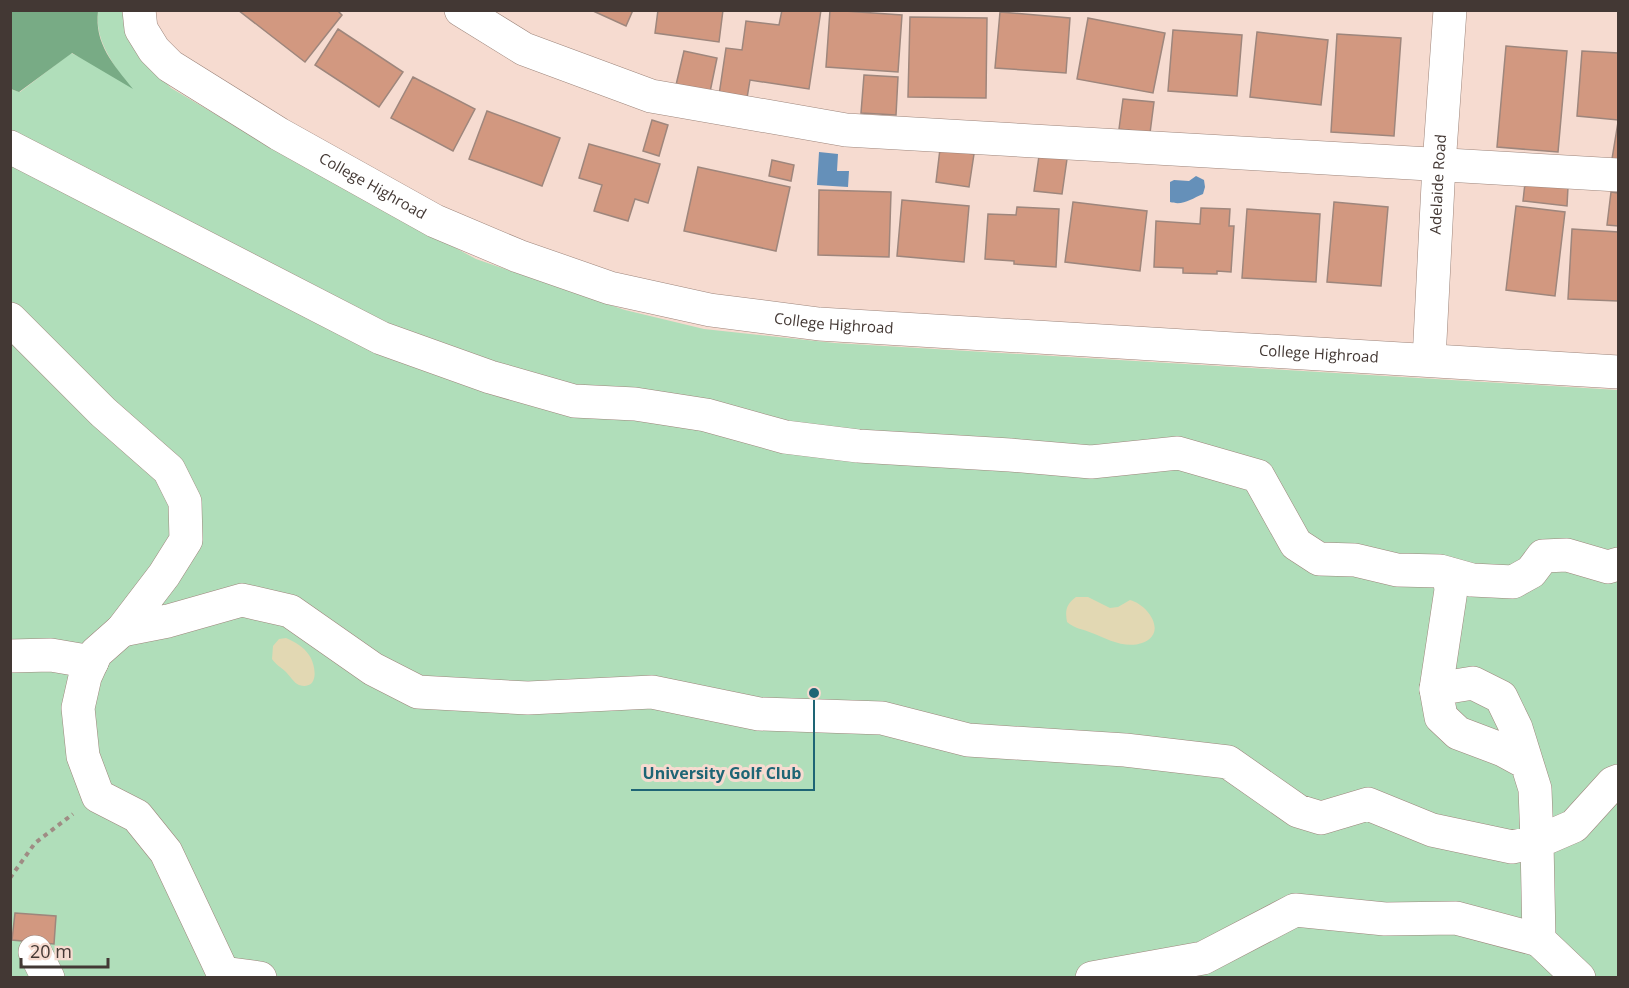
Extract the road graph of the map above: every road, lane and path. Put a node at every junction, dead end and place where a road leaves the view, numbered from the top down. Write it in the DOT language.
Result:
graph roads {
  1 [pos="139,10"];
  2 [pos="460,10"];
  3 [pos="1450,10"];
  4 [pos="10,147"];
  5 [pos="1439,165"];
  6 [pos="1618,175"];
  7 [pos="10,319"];
  8 [pos="1429,360"];
  9 [pos="1618,372"];
  10 [pos="1618,564"];
  11 [pos="1449,574"];
  12 [pos="122,630"];
  13 [pos="10,656"];
  14 [pos="92,662"];
  15 [pos="1436,689"];
  16 [pos="1525,762"];
  17 [pos="1618,781"];
  18 [pos="98,796"];
  19 [pos="1537,842"];
  20 [pos="10,878"];
  21 [pos="1539,940"];
  22 [pos="213,975"];
  23 [pos="260,978"];
  24 [pos="1092,978"];
  25 [pos="1579,978"];
  1 -- 8 [label="street, College Highroad"];
  2 -- 5 [label="street"];
  3 -- 5 [label="street, Adelaide Road"];
  4 -- 11 [label="street"];
  5 -- 6 [label="street"];
  5 -- 8 [label="street, Adelaide Road"];
  7 -- 12 [label="street"];
  8 -- 9 [label="street, College Highroad"];
  10 -- 11 [label="street"];
  11 -- 15 [label="street"];
  12 -- 14 [label="street"];
  12 -- 19 [label="street"];
  13 -- 14 [label="street"];
  14 -- 18 [label="street"];
  15 -- 16 [label="street"];
  15 -- 16 [label="street"];
  16 -- 19 [label="street"];
  17 -- 19 [label="street"];
  18 -- 20 [label="path"];
  18 -- 22 [label="street"];
  19 -- 21 [label="street"];
  21 -- 24 [label="street"];
  21 -- 25 [label="street"];
  22 -- 23 [label="street"];
}
